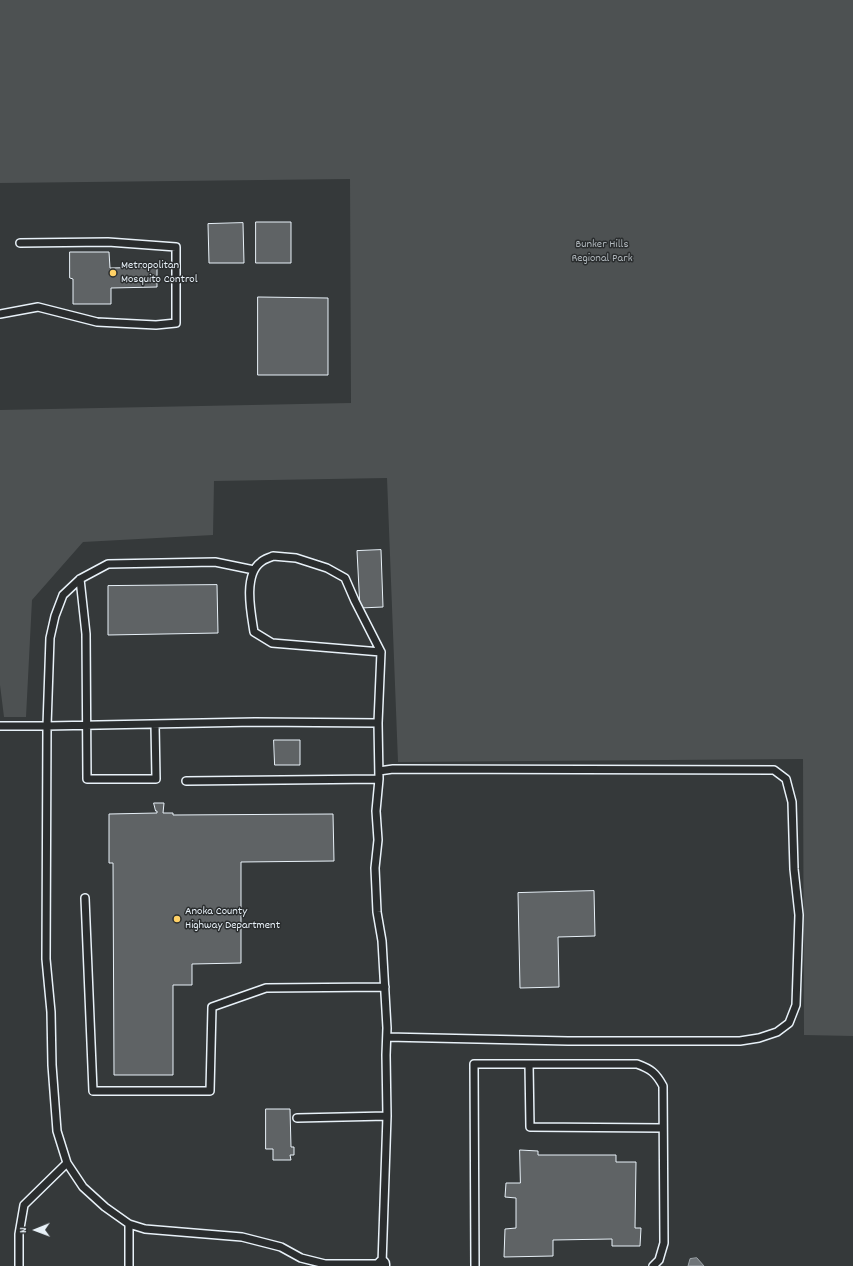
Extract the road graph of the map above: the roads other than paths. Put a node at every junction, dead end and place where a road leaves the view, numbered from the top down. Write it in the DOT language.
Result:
graph roads {
  1 [pos="20,243"];
  2 [pos="0,314"];
  3 [pos="254,570"];
  4 [pos="80,579"];
  5 [pos="381,652"];
  6 [pos="378,723"];
  7 [pos="155,724"];
  8 [pos="0,726"];
  9 [pos="47,726"];
  10 [pos="86,726"];
  11 [pos="379,771"];
  12 [pos="379,779"];
  13 [pos="186,781"];
  14 [pos="85,898"];
  15 [pos="385,987"];
  16 [pos="387,1037"];
  17 [pos="529,1064"];
  18 [pos="387,1116"];
  19 [pos="297,1118"];
  20 [pos="663,1128"];
  21 [pos="67,1163"];
  22 [pos="129,1224"];
  23 [pos="382,1265"];
  24 [pos="19,1266"];
  25 [pos="129,1266"];
  26 [pos="475,1266"];
  27 [pos="653,1266"];
  1 -- 2 [label="lane"];
  3 -- 4 [label="lane"];
  3 -- 5 [label="lane"];
  3 -- 5 [label="lane"];
  4 -- 9 [label="lane"];
  4 -- 10 [label="lane"];
  5 -- 6 [label="lane"];
  6 -- 7 [label="lane"];
  6 -- 11 [label="lane"];
  7 -- 10 [label="lane"];
  7 -- 10 [label="lane"];
  8 -- 9 [label="lane"];
  9 -- 10 [label="lane"];
  9 -- 21 [label="lane"];
  11 -- 12 [label="lane"];
  11 -- 16 [label="lane"];
  12 -- 13 [label="lane"];
  12 -- 15 [label="lane"];
  14 -- 15 [label="lane"];
  15 -- 16 [label="lane"];
  16 -- 18 [label="lane"];
  17 -- 20 [label="lane"];
  17 -- 20 [label="lane"];
  17 -- 26 [label="lane"];
  18 -- 19 [label="lane"];
  18 -- 23 [label="lane"];
  20 -- 27 [label="lane"];
  21 -- 22 [label="lane"];
  21 -- 24 [label="lane"];
  22 -- 23 [label="lane"];
  22 -- 25 [label="lane"];
}
